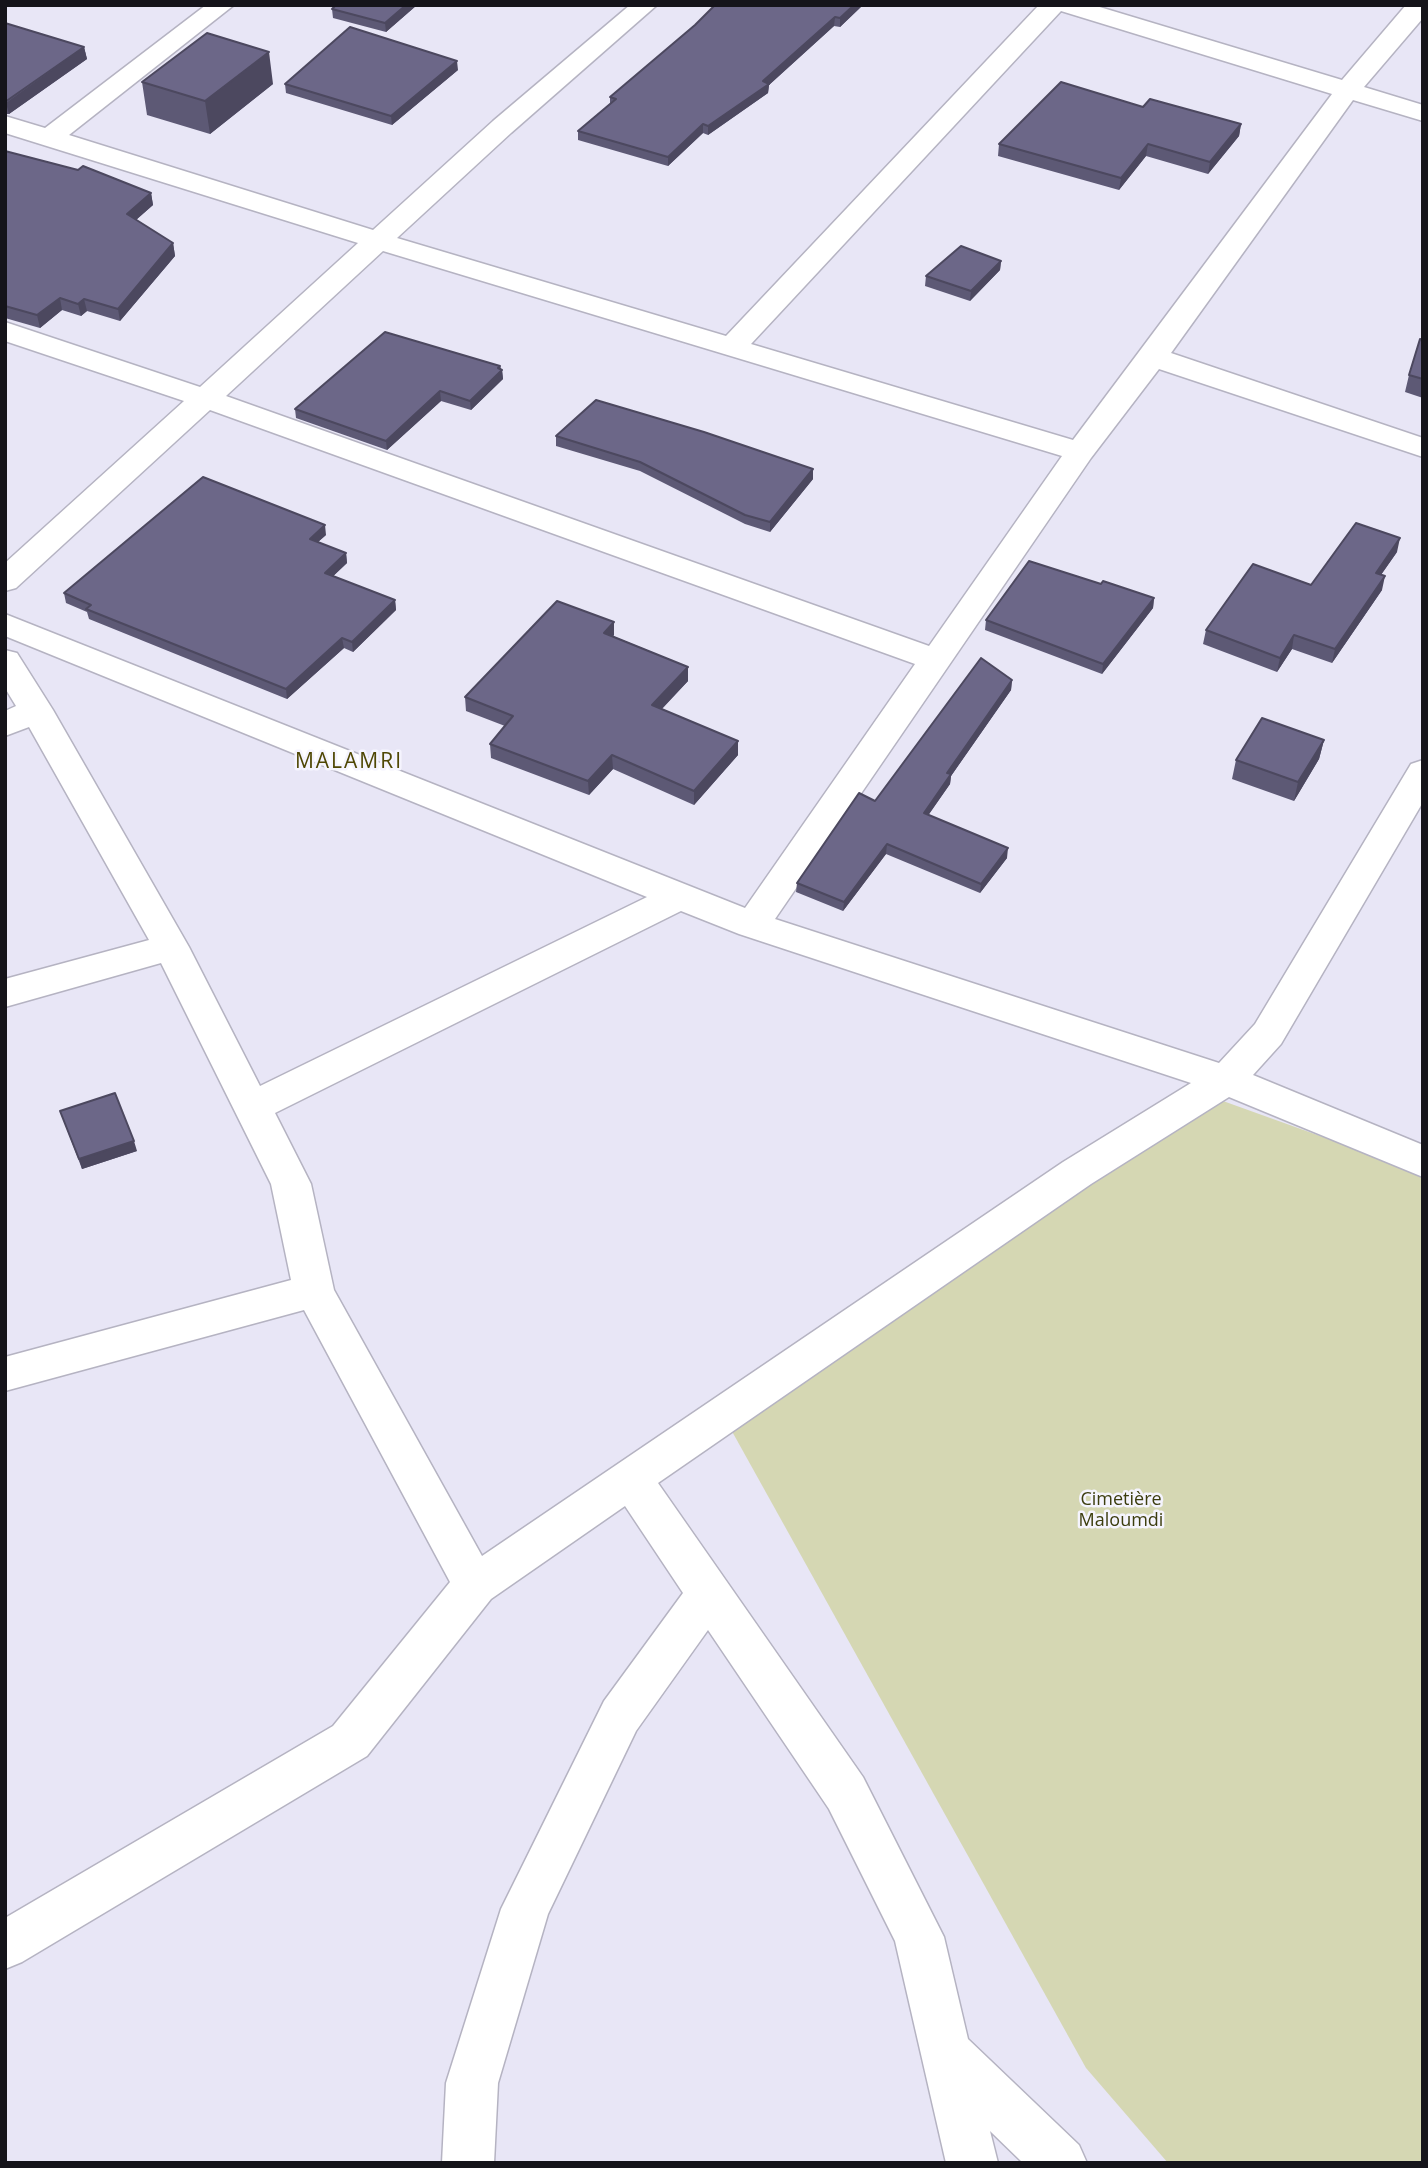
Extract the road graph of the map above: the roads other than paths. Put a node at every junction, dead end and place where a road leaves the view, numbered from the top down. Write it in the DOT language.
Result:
graph roads {
  1 [pos="222,5"];
  2 [pos="645,5"];
  3 [pos="1053,5"];
  4 [pos="1066,5"];
  5 [pos="1420,5"];
  6 [pos="1347,91"];
  7 [pos="1423,113"];
  8 [pos="5,124"];
  9 [pos="49,138"];
  10 [pos="376,240"];
  11 [pos="5,331"];
  12 [pos="732,347"];
  13 [pos="1153,356"];
  14 [pos="204,398"];
  15 [pos="1423,449"];
  16 [pos="1080,452"];
  17 [pos="5,581"];
  18 [pos="5,624"];
  19 [pos="936,660"];
  20 [pos="5,661"];
  21 [pos="21,718"];
  22 [pos="1423,772"];
  23 [pos="680,896"];
  24 [pos="752,925"];
  25 [pos="171,947"];
  26 [pos="5,993"];
  27 [pos="1226,1080"];
  28 [pos="252,1107"];
  29 [pos="1423,1162"];
  30 [pos="314,1291"];
  31 [pos="5,1374"];
  32 [pos="630,1479"];
  33 [pos="475,1585"];
  34 [pos="709,1593"];
  35 [pos="5,1945"];
  36 [pos="947,2054"];
  37 [pos="468,2163"];
  38 [pos="972,2163"];
  39 [pos="1061,2163"];
  1 -- 9 [label="street"];
  2 -- 10 [label="street"];
  3 -- 12 [label="street"];
  4 -- 6 [label="street"];
  5 -- 6 [label="street"];
  6 -- 7 [label="street"];
  6 -- 13 [label="street"];
  8 -- 9 [label="street"];
  9 -- 10 [label="street"];
  10 -- 12 [label="street"];
  10 -- 14 [label="street"];
  11 -- 14 [label="street"];
  12 -- 16 [label="street"];
  13 -- 15 [label="street"];
  13 -- 16 [label="street"];
  14 -- 17 [label="street"];
  14 -- 19 [label="street"];
  16 -- 19 [label="street"];
  18 -- 23 [label="street"];
  19 -- 24 [label="street"];
  20 -- 21 [label="street"];
  21 -- 25 [label="street"];
  22 -- 27 [label="street"];
  23 -- 24 [label="street"];
  23 -- 28 [label="street"];
  24 -- 27 [label="street"];
  25 -- 26 [label="street"];
  25 -- 28 [label="street"];
  27 -- 29 [label="street"];
  27 -- 32 [label="street"];
  28 -- 30 [label="street"];
  30 -- 31 [label="street"];
  30 -- 33 [label="street"];
  32 -- 33 [label="street"];
  32 -- 34 [label="street"];
  33 -- 35 [label="street"];
  34 -- 36 [label="street"];
  34 -- 37 [label="street"];
  36 -- 38 [label="street"];
  36 -- 39 [label="street"];
}
